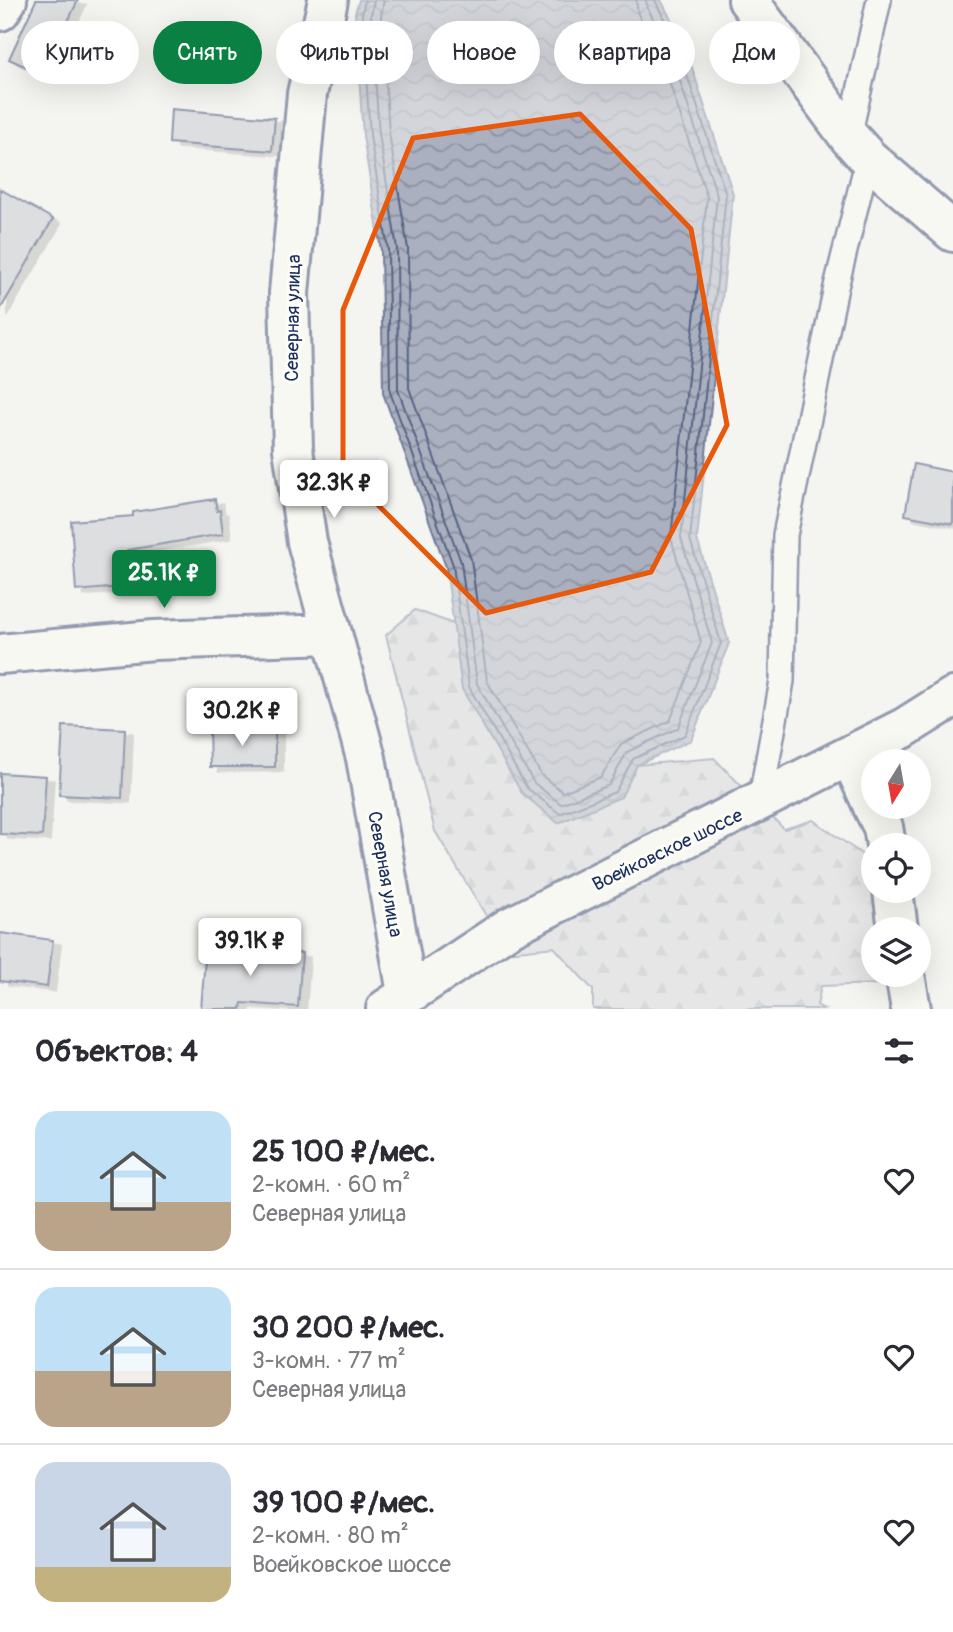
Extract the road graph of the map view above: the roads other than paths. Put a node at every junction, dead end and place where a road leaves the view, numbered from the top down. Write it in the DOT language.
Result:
graph roads {
  1 [pos="7,0"];
  2 [pos="328,0"];
  3 [pos="748,0"];
  4 [pos="879,0"];
  5 [pos="0,12"];
  6 [pos="858,147"];
  7 [pos="953,232"];
  8 [pos="332,634"];
  9 [pos="0,654"];
  10 [pos="953,697"];
  11 [pos="850,756"];
  12 [pos="861,780"];
  13 [pos="760,803"];
  14 [pos="907,987"];
  15 [pos="397,1001"];
  16 [pos="911,1009"];
  1 -- 5 [label="street"];
  2 -- 8 [label="street, Северная улица"];
  3 -- 6 [label="street"];
  4 -- 6 [label="lane"];
  6 -- 7 [label="street"];
  6 -- 13 [label="lane"];
  8 -- 9 [label="street"];
  8 -- 15 [label="street, Северная улица"];
  10 -- 11 [label="street, Воейковское шоссе"];
  11 -- 12 [label="street"];
  11 -- 13 [label="street, Воейковское шоссе"];
  13 -- 15 [label="street, Воейковское шоссе"];
  14 -- 16 [label="street"];
}
